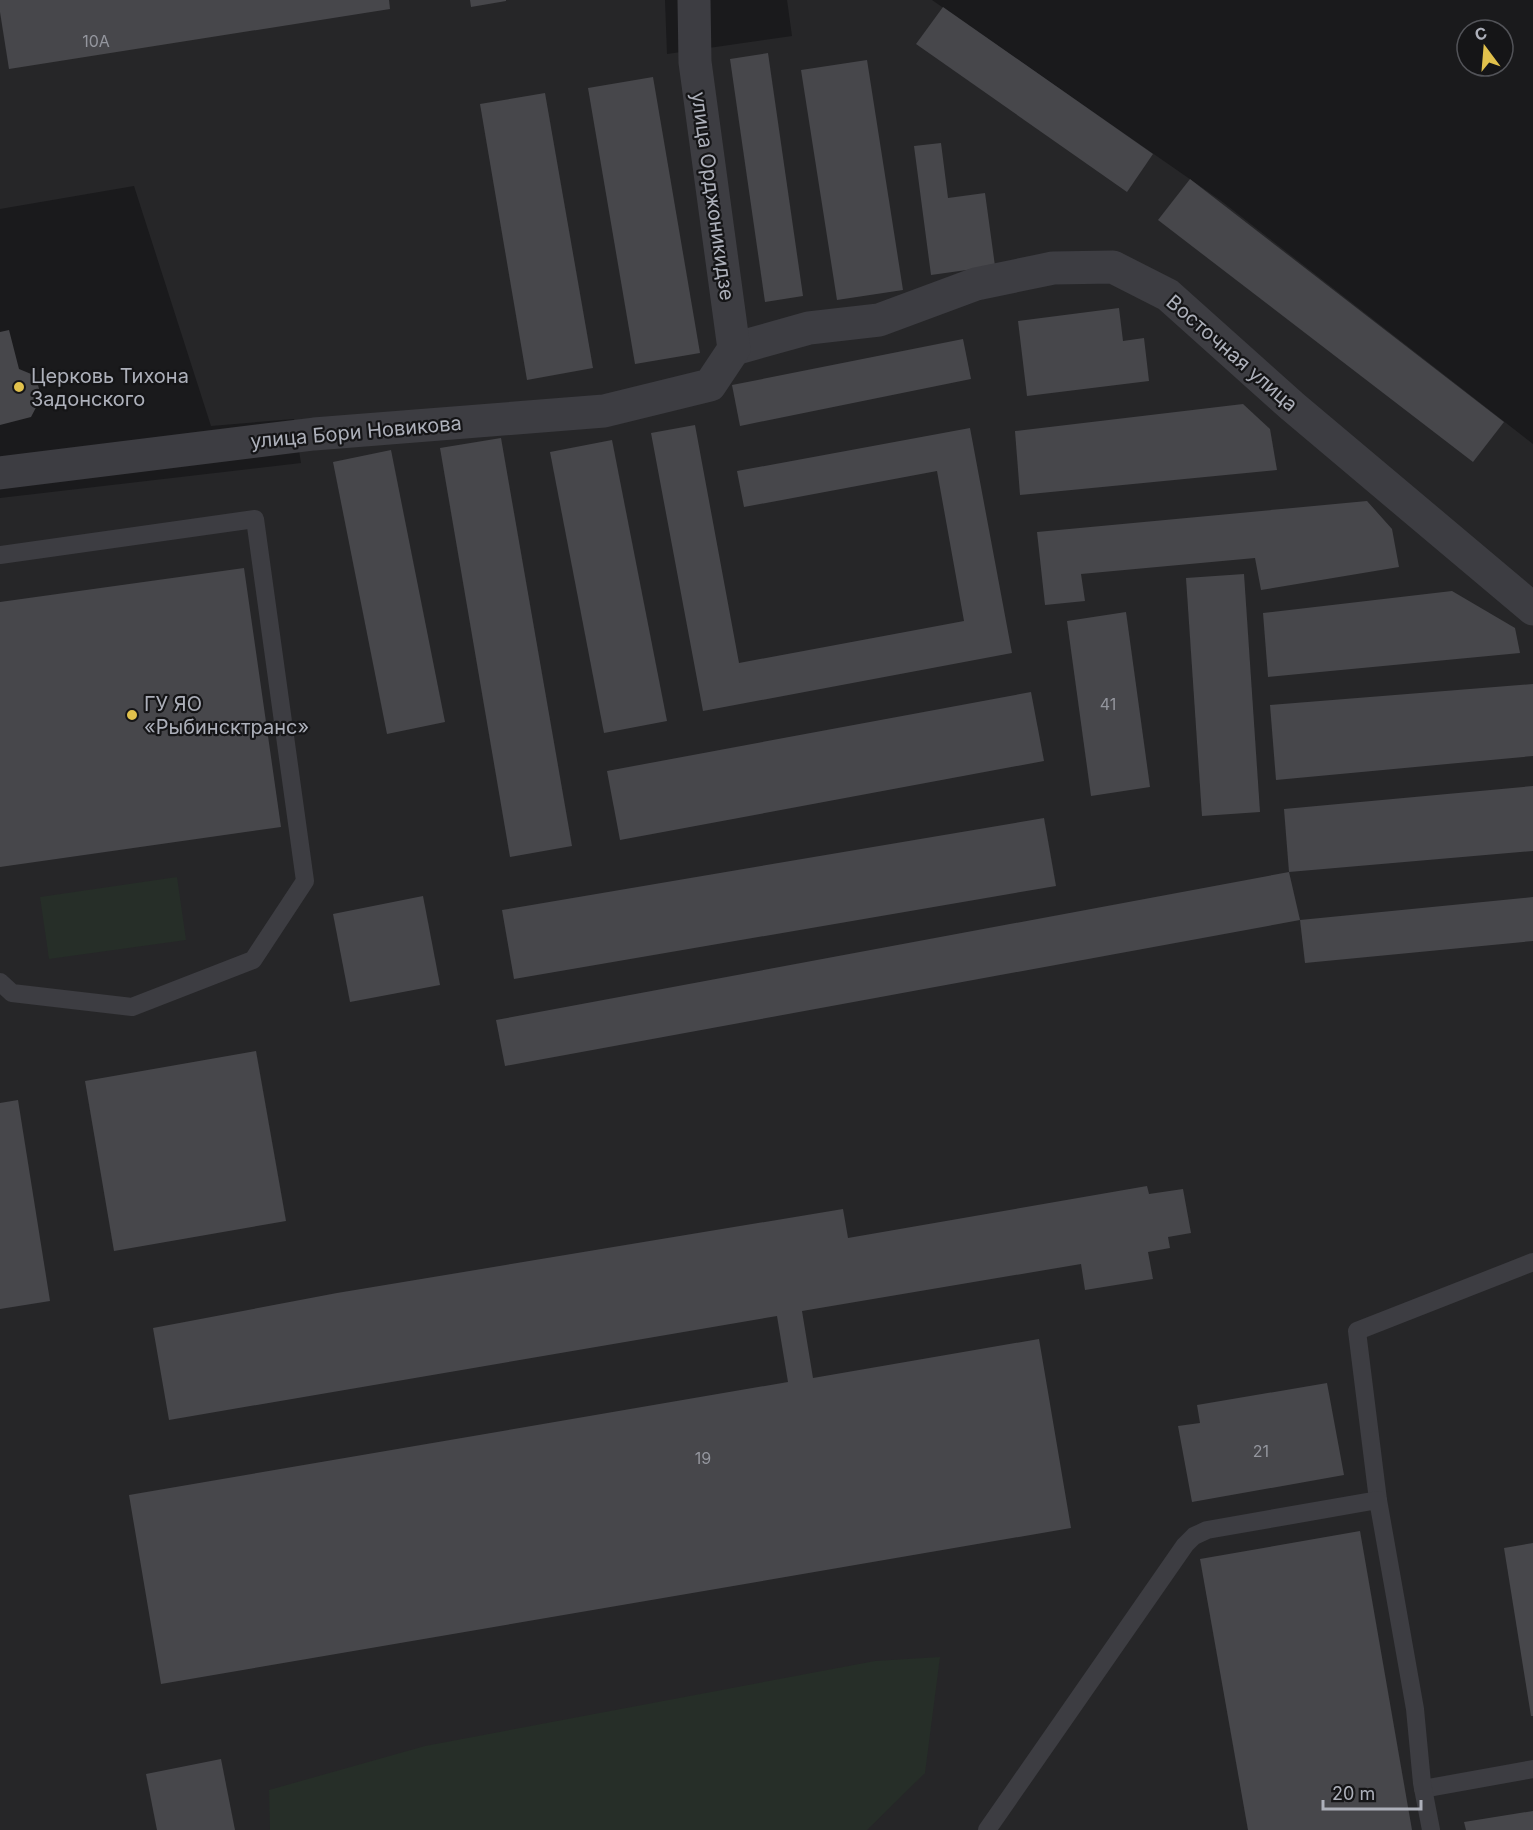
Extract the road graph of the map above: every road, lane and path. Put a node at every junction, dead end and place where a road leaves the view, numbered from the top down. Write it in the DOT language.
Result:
graph roads {
  1 [pos="694,0"];
  2 [pos="734,349"];
  3 [pos="0,473"];
  4 [pos="0,555"];
  5 [pos="1533,609"];
  6 [pos="0,982"];
  7 [pos="1533,1262"];
  8 [pos="1378,1500"];
  9 [pos="1533,1769"];
  10 [pos="1423,1789"];
  11 [pos="987,1830"];
  12 [pos="1431,1830"];
  1 -- 2 [label="street, улица Орджоникидзе"];
  2 -- 3 [label="street, улица Бори Новикова"];
  2 -- 5 [label="street, Восточная улица"];
  4 -- 6 [label="lane"];
  7 -- 8 [label="lane"];
  8 -- 10 [label="lane"];
  8 -- 11 [label="lane"];
  9 -- 10 [label="lane"];
  10 -- 12 [label="lane"];
}
